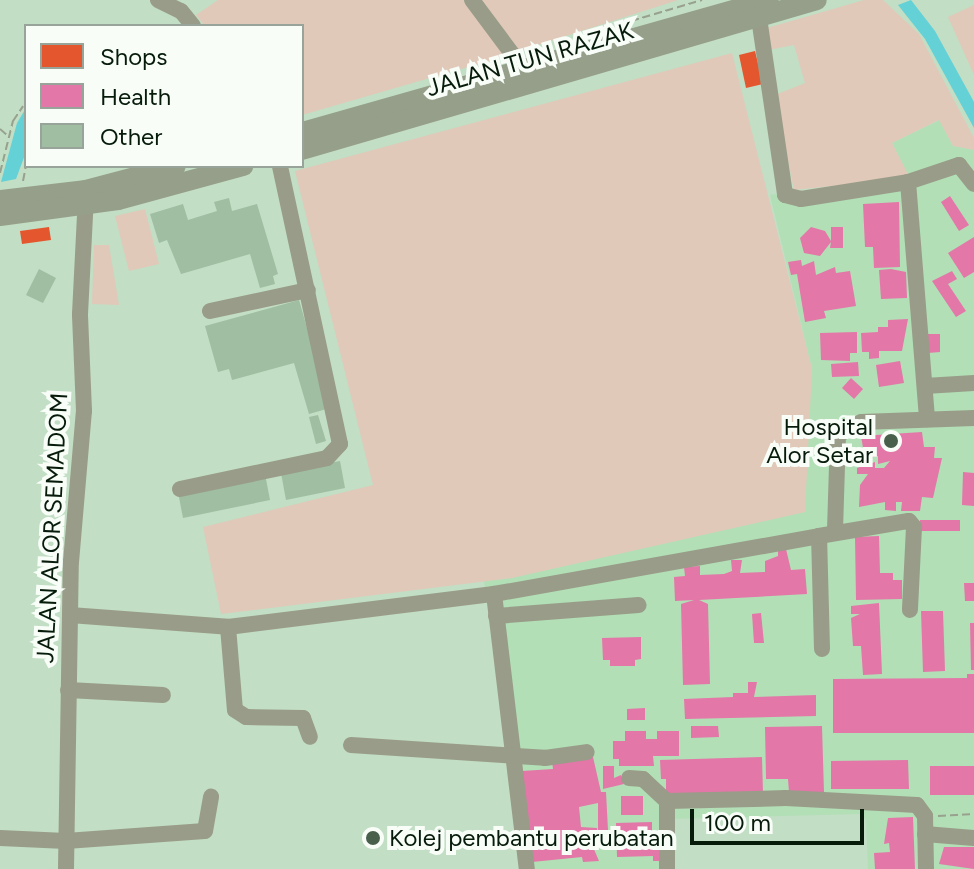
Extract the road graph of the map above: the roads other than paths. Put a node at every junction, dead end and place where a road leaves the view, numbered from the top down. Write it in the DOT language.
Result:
graph roads {
  1 [pos="158,0"];
  2 [pos="472,0"];
  3 [pos="817,0"];
  4 [pos="764,9"];
  5 [pos="191,24"];
  6 [pos="525,71"];
  7 [pos="304,131"];
  8 [pos="304,149"];
  9 [pos="170,168"];
  10 [pos="233,168"];
  11 [pos="280,168"];
  12 [pos="908,182"];
  13 [pos="974,184"];
  14 [pos="86,198"];
  15 [pos="0,200"];
  16 [pos="0,216"];
  17 [pos="308,290"];
  18 [pos="210,311"];
  19 [pos="974,383"];
  20 [pos="925,386"];
  21 [pos="974,418"];
  22 [pos="927,419"];
  23 [pos="180,489"];
  24 [pos="835,530"];
  25 [pos="819,536"];
  26 [pos="494,594"];
  27 [pos="639,605"];
  28 [pos="910,610"];
  29 [pos="70,615"];
  30 [pos="496,616"];
  31 [pos="228,627"];
  32 [pos="822,649"];
  33 [pos="68,690"];
  34 [pos="163,695"];
  35 [pos="310,737"];
  36 [pos="351,745"];
  37 [pos="587,752"];
  38 [pos="515,754"];
  39 [pos="629,778"];
  40 [pos="211,797"];
  41 [pos="667,801"];
  42 [pos="925,834"];
  43 [pos="0,838"];
  44 [pos="974,838"];
  45 [pos="66,841"];
  46 [pos="66,869"];
  47 [pos="527,869"];
  48 [pos="667,869"];
  49 [pos="926,869"];
  1 -- 5 [label="street"];
  2 -- 6 [label="street"];
  3 -- 4 [label="main road, JALAN TUN RAZAK"];
  4 -- 6 [label="main road, JALAN TUN RAZAK"];
  4 -- 8 [label="main road, JALAN TUN RAZAK"];
  4 -- 12 [label="street"];
  6 -- 7 [label="main road, JALAN TUN RAZAK"];
  9 -- 14 [label="main road"];
  10 -- 14 [label="main road"];
  11 -- 17 [label="street"];
  12 -- 13 [label="street"];
  12 -- 20 [label="street"];
  14 -- 15 [label="main road"];
  14 -- 16 [label="main road"];
  14 -- 29 [label="street, JALAN ALOR SEMADOM"];
  17 -- 18 [label="street"];
  17 -- 23 [label="street"];
  19 -- 20 [label="street"];
  20 -- 22 [label="street"];
  21 -- 22 [label="street"];
  22 -- 24 [label="street"];
  24 -- 25 [label="street"];
  24 -- 28 [label="street"];
  25 -- 26 [label="street"];
  25 -- 32 [label="street"];
  26 -- 30 [label="street"];
  26 -- 31 [label="street"];
  27 -- 30 [label="street"];
  29 -- 31 [label="street"];
  29 -- 33 [label="street, JALAN ALOR SEMADOM"];
  30 -- 38 [label="street"];
  31 -- 35 [label="street"];
  33 -- 34 [label="street"];
  33 -- 45 [label="street, JALAN ALOR SEMADOM"];
  36 -- 38 [label="street"];
  37 -- 38 [label="street"];
  38 -- 47 [label="street"];
  39 -- 41 [label="street"];
  40 -- 45 [label="street"];
  41 -- 42 [label="street"];
  41 -- 48 [label="street"];
  42 -- 44 [label="street"];
  42 -- 49 [label="street"];
  43 -- 45 [label="street"];
  45 -- 46 [label="street, JALAN ALOR SEMADOM"];
}
